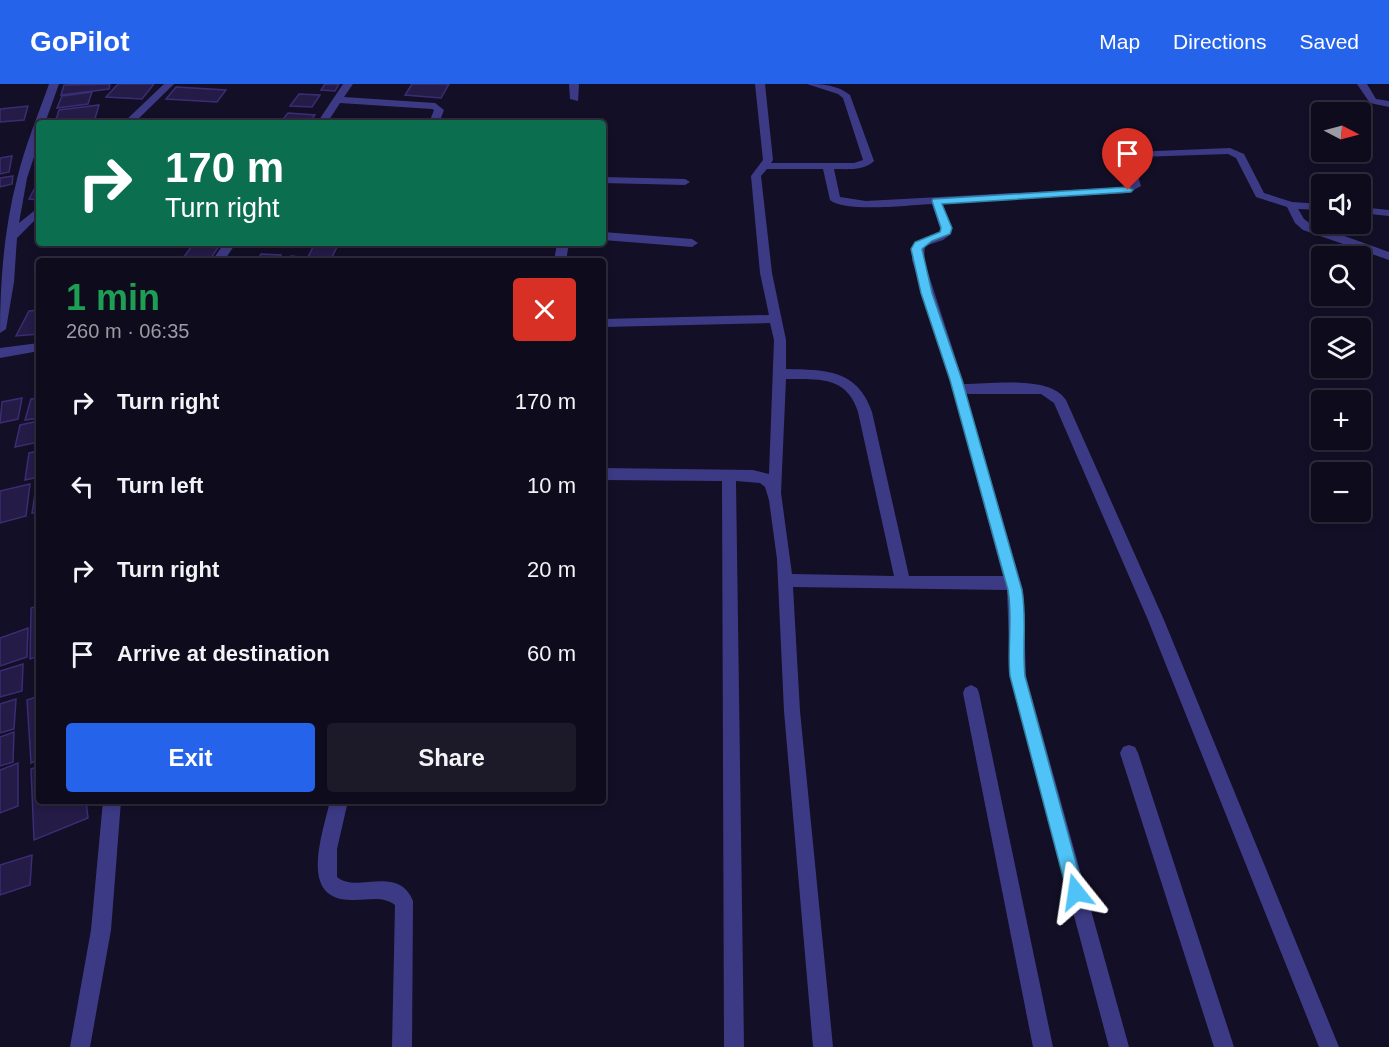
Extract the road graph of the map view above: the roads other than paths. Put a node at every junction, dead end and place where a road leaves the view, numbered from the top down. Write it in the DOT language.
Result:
graph roads {
  1 [pos="54,84"];
  2 [pos="168,84"];
  3 [pos="348,84"];
  4 [pos="574,84"];
  5 [pos="760,84"];
  6 [pos="812,84"];
  7 [pos="1362,84"];
  8 [pos="575,99"];
  9 [pos="338,100"];
  10 [pos="1389,104"];
  11 [pos="41,120"];
  12 [pos="131,120"];
  13 [pos="324,120"];
  14 [pos="435,120"];
  15 [pos="36,136"];
  16 [pos="764,166"];
  17 [pos="828,166"];
  18 [pos="606,180"];
  19 [pos="685,182"];
  20 [pos="936,201"];
  21 [pos="1291,205"];
  22 [pos="1311,206"];
  23 [pos="1371,211"];
  24 [pos="36,213"];
  25 [pos="1389,213"];
  26 [pos="606,236"];
  27 [pos="10,237"];
  28 [pos="692,243"];
  29 [pos="1389,256"];
  30 [pos="774,319"];
  31 [pos="606,323"];
  32 [pos="0,329"];
  33 [pos="36,347"];
  34 [pos="0,353"];
  35 [pos="780,374"];
  36 [pos="959,389"];
  37 [pos="606,474"];
  38 [pos="729,476"];
  39 [pos="775,490"];
  40 [pos="785,580"];
  41 [pos="1013,583"];
  42 [pos="903,584"];
  43 [pos="971,693"];
  44 [pos="1129,753"];
  45 [pos="112,804"];
  46 [pos="338,804"];
  47 [pos="80,1047"];
  48 [pos="402,1047"];
  49 [pos="734,1047"];
  50 [pos="823,1047"];
  51 [pos="1043,1047"];
  52 [pos="1119,1047"];
  53 [pos="1224,1047"];
  54 [pos="1329,1047"];
  1 -- 11 [label="street"];
  2 -- 12 [label="street"];
  3 -- 9 [label="street"];
  4 -- 8 [label="street"];
  5 -- 16 [label="street"];
  6 -- 17 [label="street"];
  7 -- 10 [label="street"];
  9 -- 13 [label="street"];
  9 -- 14 [label="street"];
  15 -- 27 [label="street"];
  16 -- 17 [label="street"];
  16 -- 30 [label="street"];
  17 -- 20 [label="street"];
  18 -- 19 [label="street"];
  20 -- 21 [label="street"];
  20 -- 36 [label="street"];
  21 -- 22 [label="street"];
  21 -- 29 [label="street"];
  23 -- 25 [label="street"];
  24 -- 27 [label="street"];
  26 -- 28 [label="street"];
  27 -- 32 [label="street"];
  30 -- 31 [label="street"];
  30 -- 35 [label="street"];
  33 -- 34 [label="street"];
  35 -- 39 [label="street"];
  35 -- 42 [label="street"];
  36 -- 41 [label="street"];
  36 -- 54 [label="street"];
  37 -- 38 [label="street"];
  38 -- 39 [label="street"];
  38 -- 49 [label="street"];
  39 -- 40 [label="street"];
  40 -- 42 [label="street"];
  40 -- 50 [label="street"];
  41 -- 42 [label="street"];
  41 -- 52 [label="street"];
  43 -- 51 [label="street"];
  44 -- 53 [label="street"];
  45 -- 47 [label="street"];
  46 -- 48 [label="street"];
}
